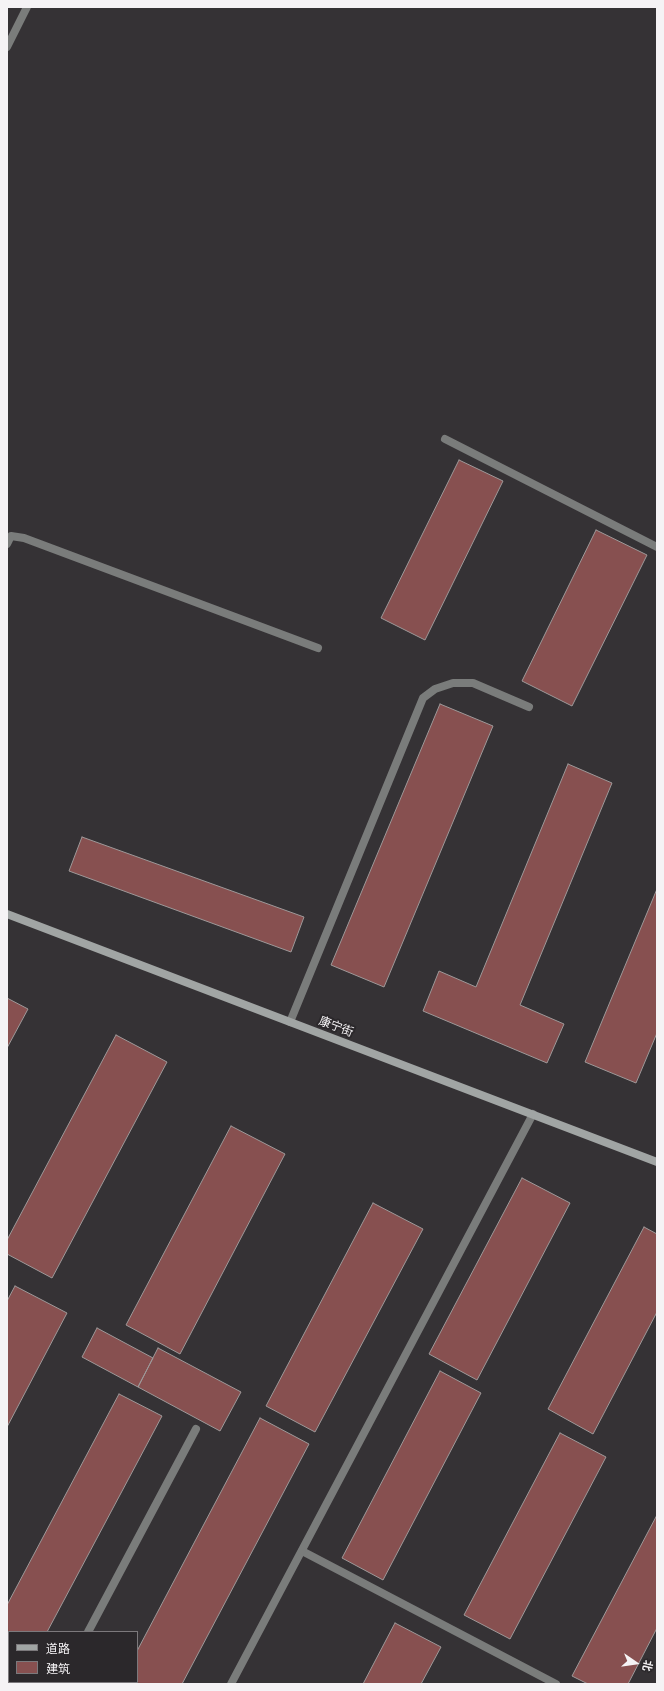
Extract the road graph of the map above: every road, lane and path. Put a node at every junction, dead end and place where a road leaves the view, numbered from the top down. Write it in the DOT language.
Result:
graph roads {
  1 [pos="27,7"];
  2 [pos="7,47"];
  3 [pos="445,439"];
  4 [pos="7,544"];
  5 [pos="657,547"];
  6 [pos="318,648"];
  7 [pos="529,707"];
  8 [pos="7,914"];
  9 [pos="290,1022"];
  10 [pos="533,1114"];
  11 [pos="657,1162"];
  12 [pos="196,1429"];
  13 [pos="302,1551"];
  14 [pos="89,1631"];
  15 [pos="231,1684"];
  16 [pos="556,1684"];
  1 -- 2 [label="street"];
  3 -- 5 [label="street"];
  4 -- 6 [label="street"];
  7 -- 9 [label="street"];
  8 -- 9 [label="street, 康宁街"];
  9 -- 10 [label="street, 康宁街"];
  10 -- 11 [label="street, 康宁街"];
  10 -- 13 [label="street"];
  12 -- 14 [label="street"];
  13 -- 15 [label="street"];
  13 -- 16 [label="street"];
}
